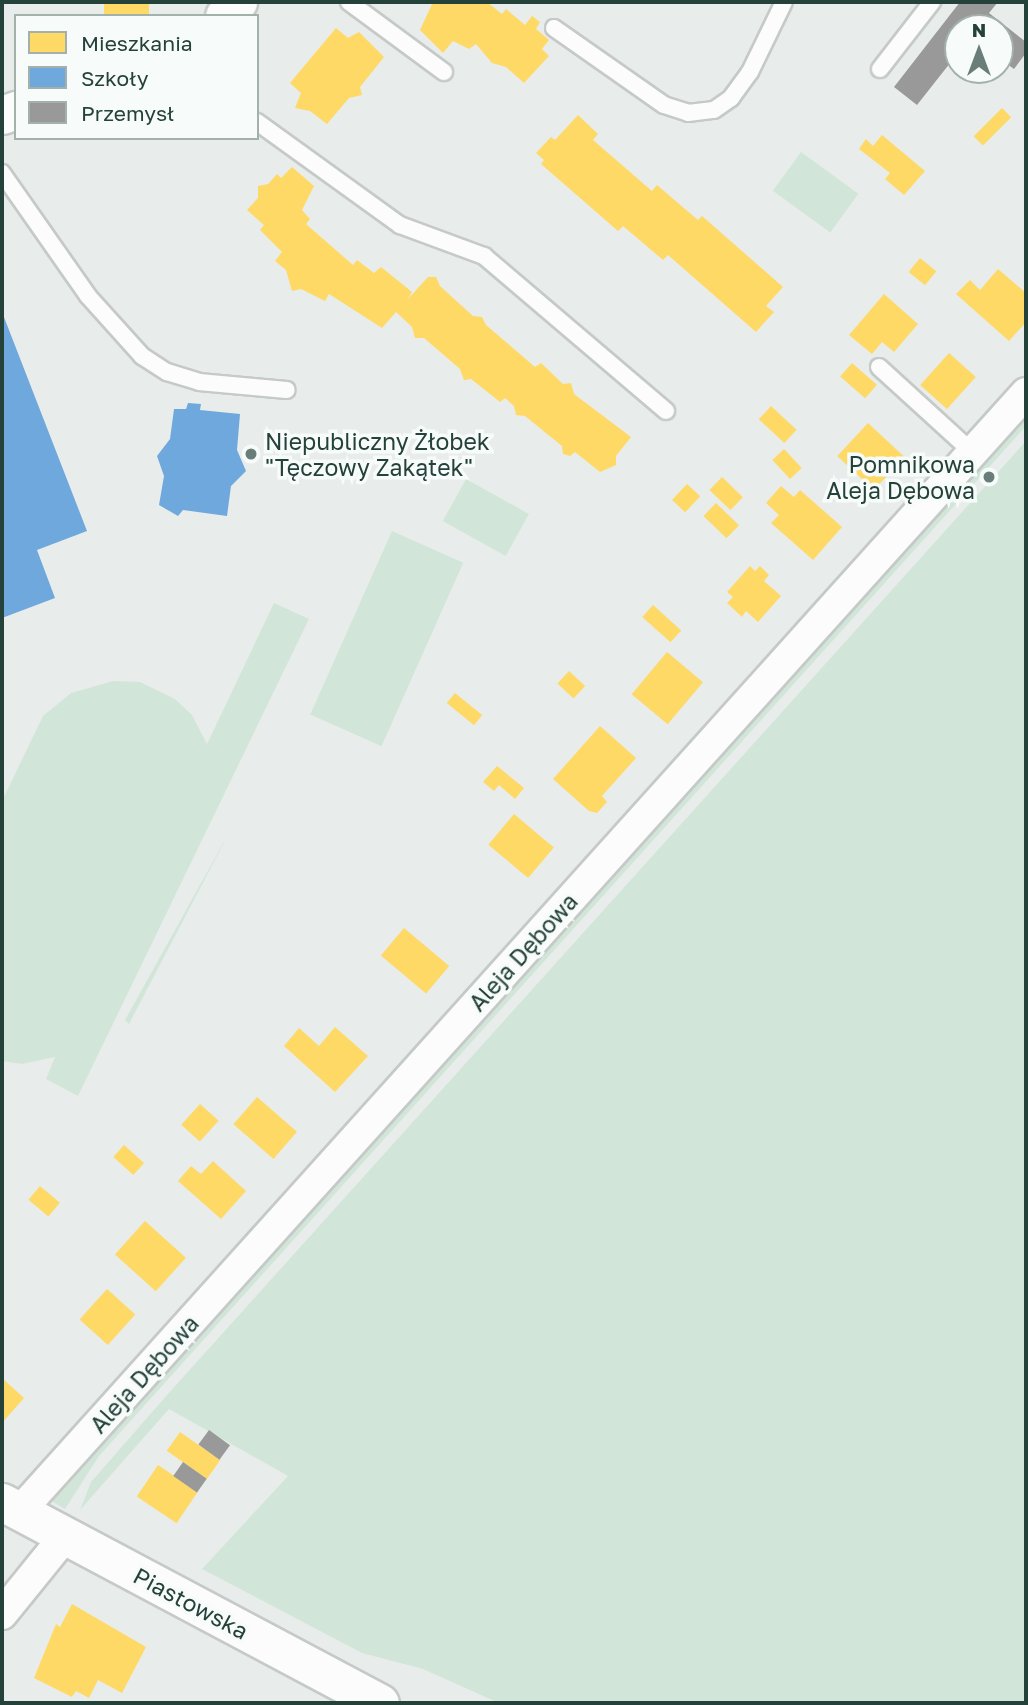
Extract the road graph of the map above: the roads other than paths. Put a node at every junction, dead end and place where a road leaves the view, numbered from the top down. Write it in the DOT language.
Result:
graph roads {
  1 [pos="349,2"];
  2 [pos="784,2"];
  3 [pos="932,2"];
  4 [pos="554,28"];
  5 [pos="880,69"];
  6 [pos="444,72"];
  7 [pos="259,123"];
  8 [pos="2,173"];
  9 [pos="879,367"];
  10 [pos="287,390"];
  11 [pos="1026,393"];
  12 [pos="666,411"];
  13 [pos="972,452"];
  14 [pos="11,1507"];
  15 [pos="66,1535"];
  16 [pos="2,1614"];
  17 [pos="380,1703"];
  1 -- 6 [label="lane"];
  2 -- 4 [label="lane"];
  3 -- 5 [label="lane"];
  7 -- 12 [label="lane"];
  8 -- 10 [label="lane"];
  9 -- 13 [label="lane"];
  11 -- 13 [label="street, Aleja Dębowa"];
  13 -- 14 [label="street, Aleja Dębowa"];
  14 -- 15 [label="street, Piastowska"];
  15 -- 16 [label="street"];
  15 -- 17 [label="street, Piastowska"];
}
